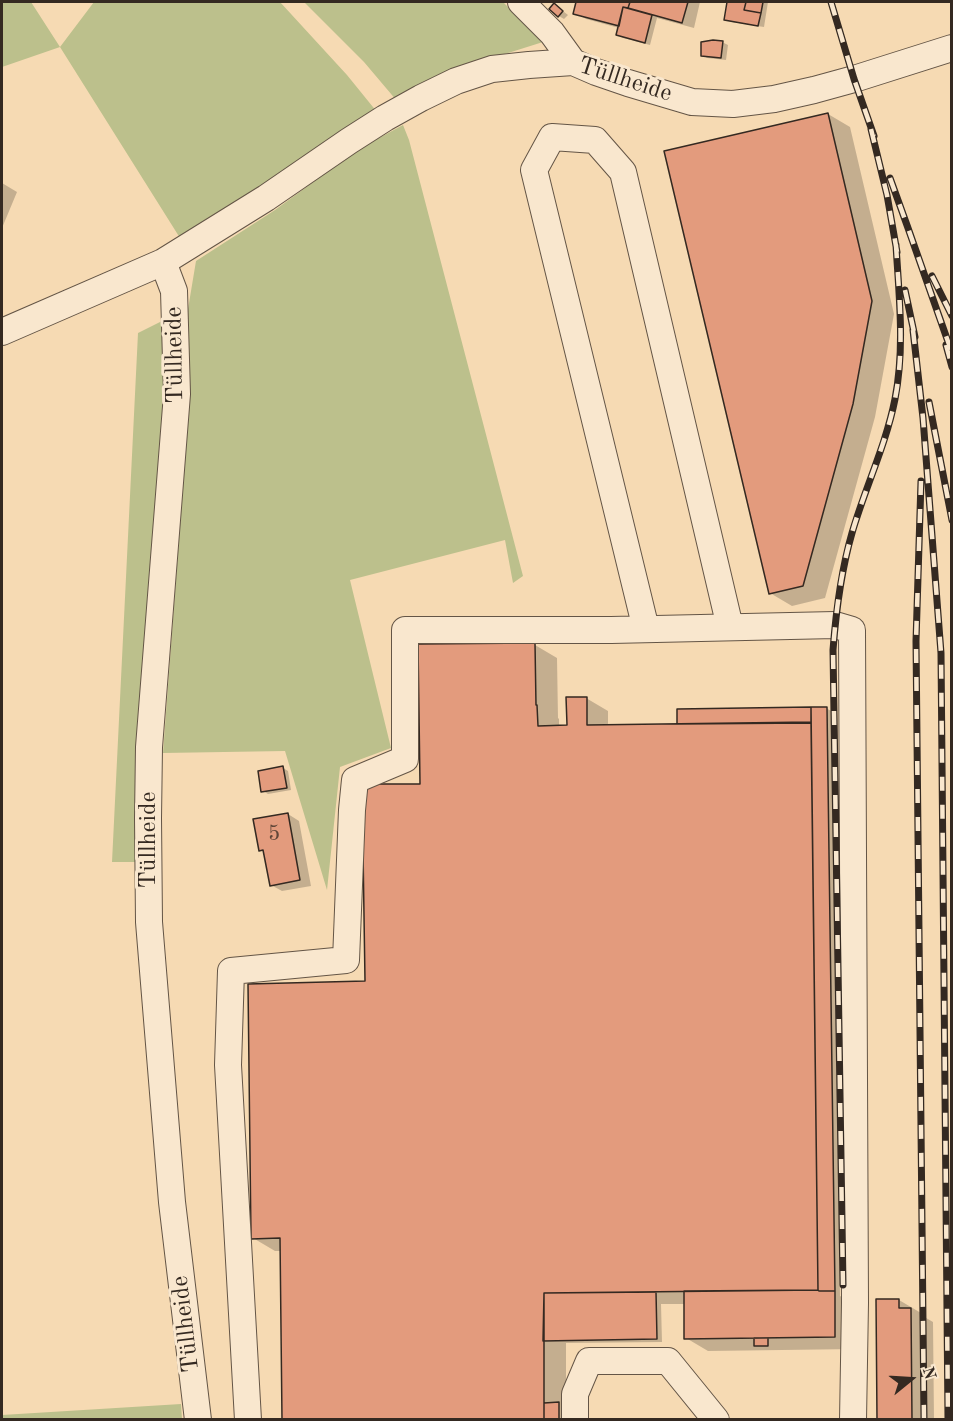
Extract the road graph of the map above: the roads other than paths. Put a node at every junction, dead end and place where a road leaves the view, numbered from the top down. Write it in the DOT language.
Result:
graph roads {
  1 [pos="521,2"];
  2 [pos="951,48"];
  3 [pos="573,62"];
  4 [pos="163,262"];
  5 [pos="2,332"];
  6 [pos="730,627"];
  7 [pos="646,629"];
  8 [pos="198,1419"];
  9 [pos="248,1419"];
  10 [pos="575,1419"];
  11 [pos="716,1419"];
  12 [pos="853,1419"];
  1 -- 3 [label="street"];
  2 -- 3 [label="street, Tüllheide"];
  3 -- 4 [label="street, Tüllheide"];
  4 -- 5 [label="street, Tüllheide"];
  4 -- 8 [label="street, Tüllheide"];
  6 -- 7 [label="street"];
  6 -- 7 [label="street"];
  6 -- 12 [label="street"];
  7 -- 9 [label="street"];
  10 -- 11 [label="street"];
}
